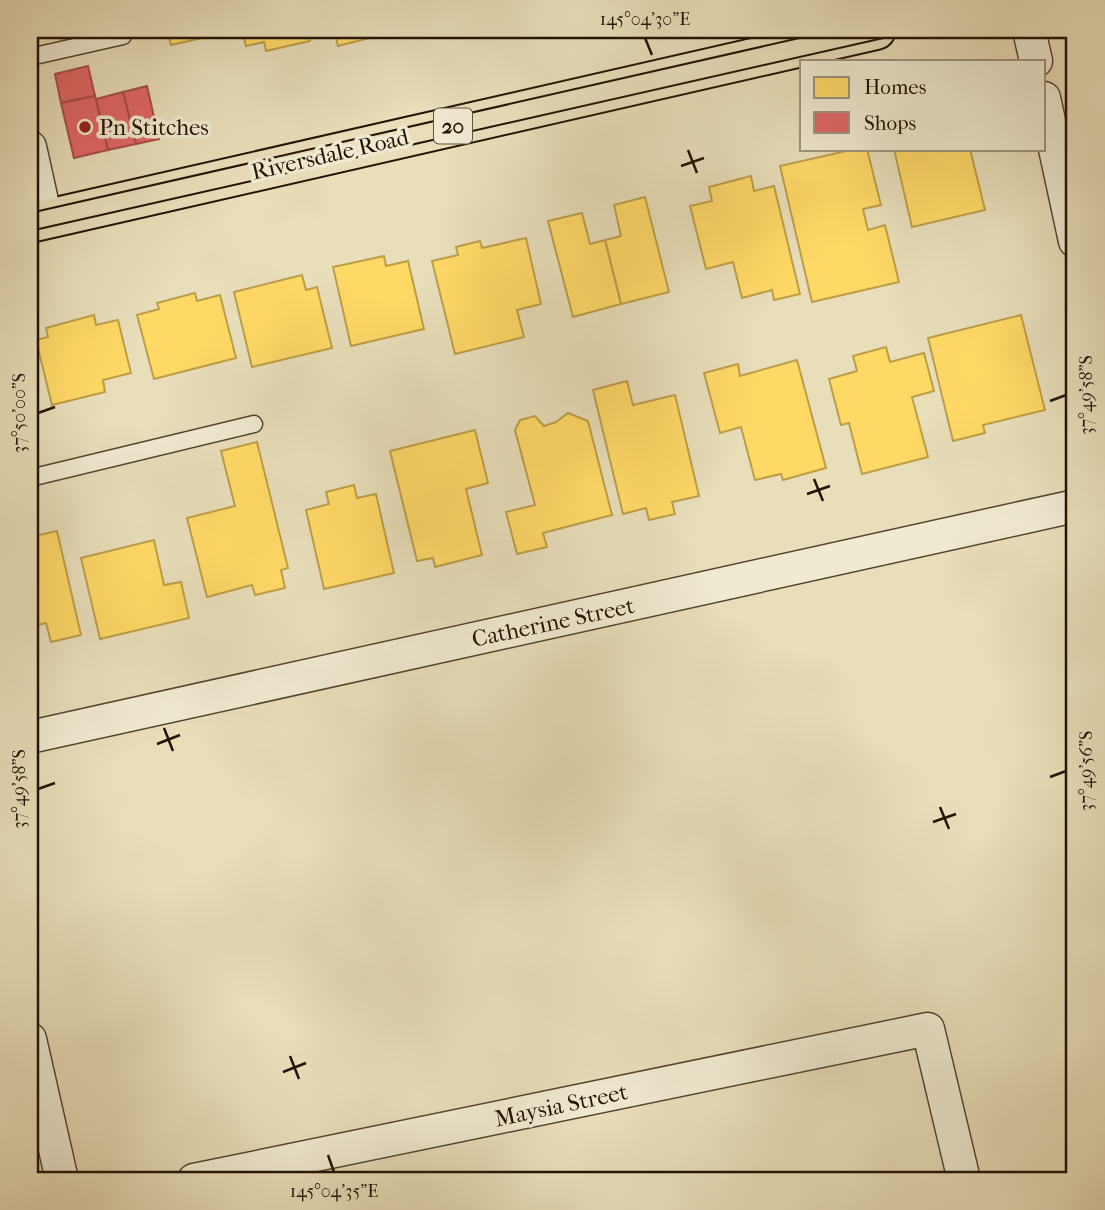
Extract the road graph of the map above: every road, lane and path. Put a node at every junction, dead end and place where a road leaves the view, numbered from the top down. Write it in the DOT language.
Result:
graph roads {
  1 [pos="876,30"];
  2 [pos="1029,30"];
  3 [pos="123,36"];
  4 [pos="30,57"];
  5 [pos="1036,60"];
  6 [pos="1046,107"];
  7 [pos="30,147"];
  8 [pos="38,221"];
  9 [pos="1075,241"];
  10 [pos="254,424"];
  11 [pos="30,478"];
  12 [pos="1075,506"];
  13 [pos="30,737"];
  14 [pos="30,1038"];
  15 [pos="62,1180"];
  16 [pos="194,1180"];
  17 [pos="964,1180"];
  1 -- 8 [label="main road, Riversdale Road / 20"];
  2 -- 5 [label="street"];
  3 -- 4 [label="lane"];
  6 -- 9 [label="street"];
  7 -- 8 [label="street"];
  10 -- 11 [label="lane"];
  12 -- 13 [label="street, Catherine Street"];
  14 -- 15 [label="street"];
  16 -- 17 [label="street, Maysia Street"];
}
